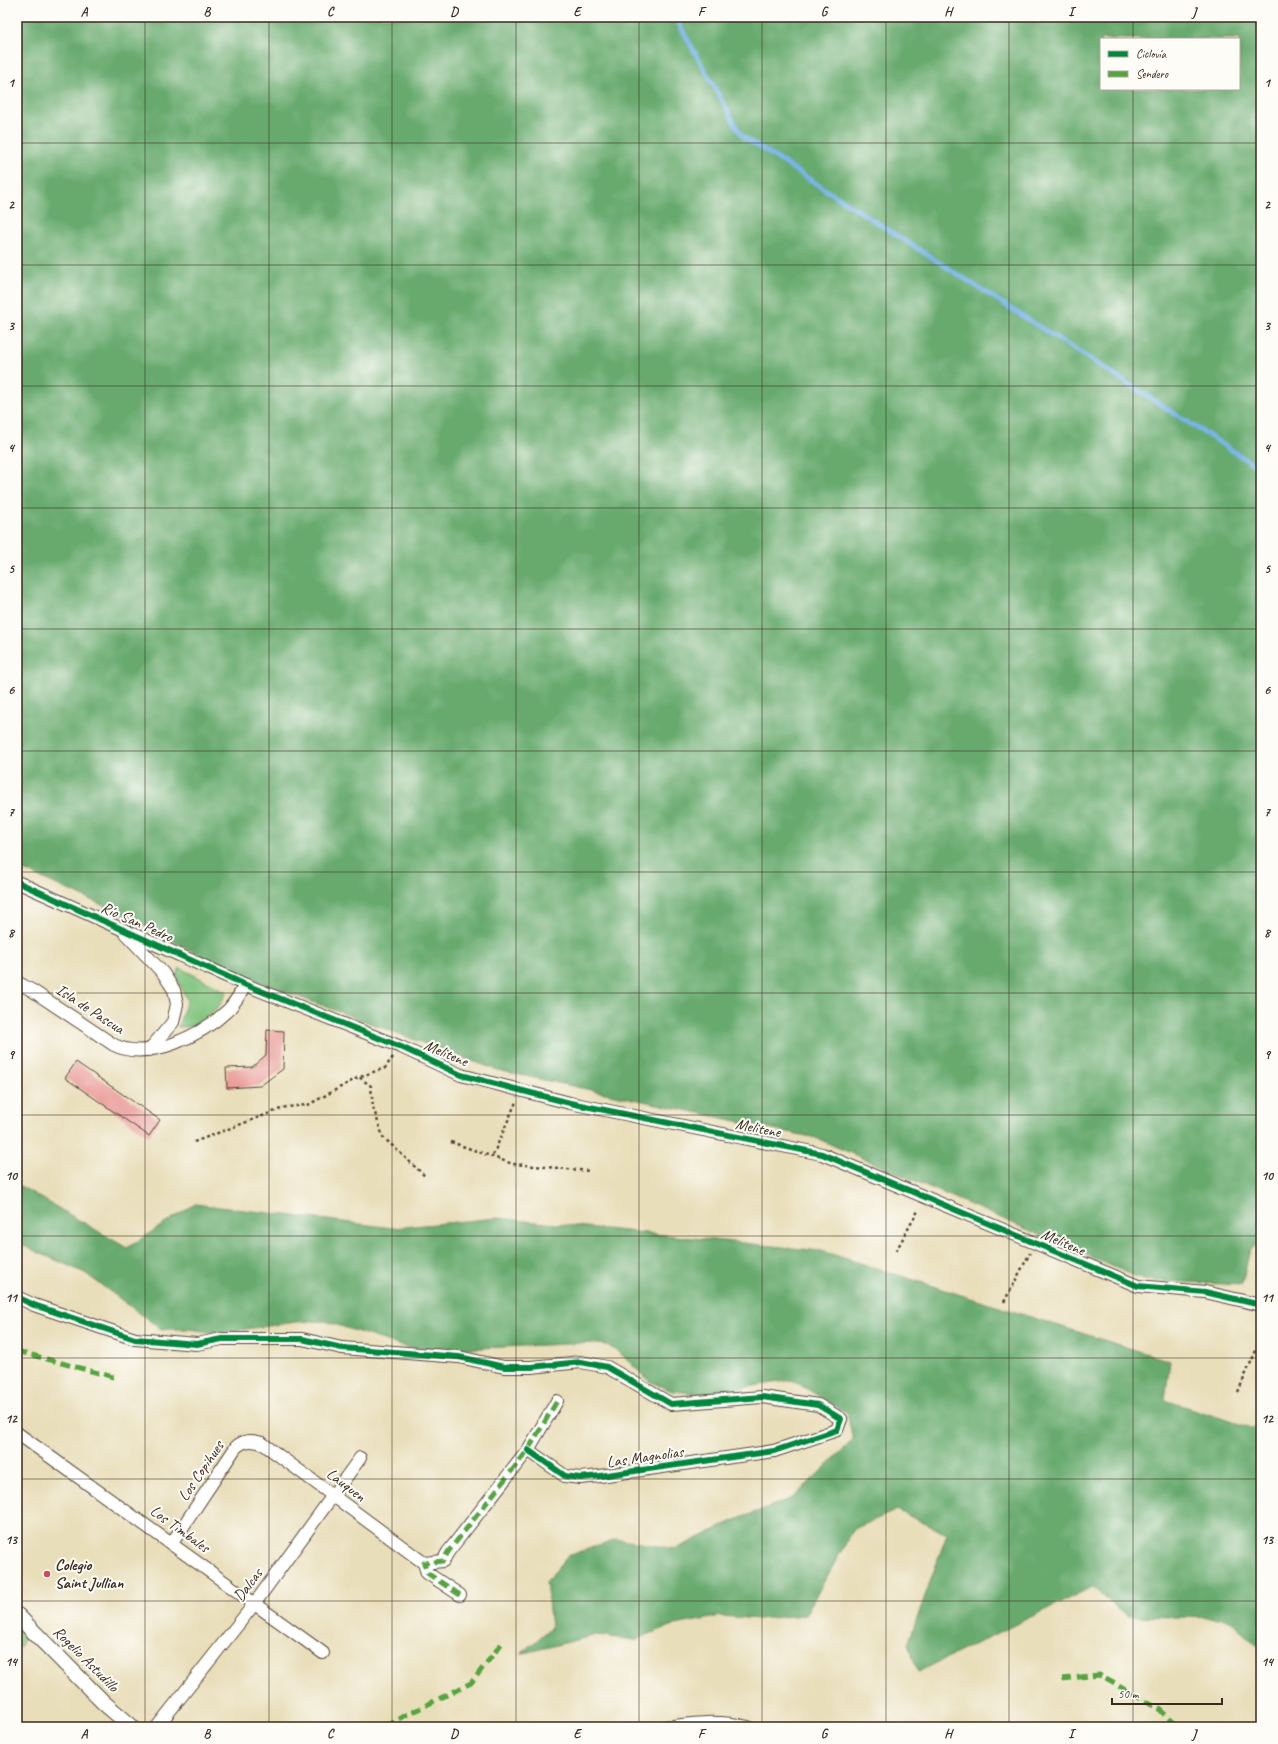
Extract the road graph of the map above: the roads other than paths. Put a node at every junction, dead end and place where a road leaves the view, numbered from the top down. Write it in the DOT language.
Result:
graph roads {
  1 [pos="17,882"];
  2 [pos="121,929"];
  3 [pos="17,982"];
  4 [pos="246,985"];
  5 [pos="149,1050"];
  6 [pos="17,1297"];
  7 [pos="1261,1304"];
  8 [pos="557,1401"];
  9 [pos="17,1433"];
  10 [pos="246,1441"];
  11 [pos="528,1450"];
  12 [pos="360,1458"];
  13 [pos="334,1495"];
  14 [pos="172,1543"];
  15 [pos="424,1563"];
  16 [pos="460,1595"];
  17 [pos="255,1603"];
  18 [pos="17,1615"];
  19 [pos="323,1653"];
  20 [pos="132,1727"];
  21 [pos="157,1727"];
  22 [pos="665,1727"];
  23 [pos="748,1727"];
  1 -- 2 [label="street, Río San Pedro"];
  2 -- 4 [label="street, Río San Pedro"];
  2 -- 5 [label="street"];
  3 -- 5 [label="street, Isla de Pascua"];
  4 -- 5 [label="street, Isla de Pascua"];
  4 -- 7 [label="street, Melitene"];
  6 -- 11 [label="street, Las Magnolias"];
  8 -- 11 [label="street"];
  9 -- 14 [label="street, Los Timbales"];
  10 -- 13 [label="street, Lauquen"];
  10 -- 14 [label="street, Los Copihues"];
  11 -- 15 [label="street"];
  12 -- 13 [label="street, Dalcas"];
  13 -- 15 [label="street, Lauquen"];
  13 -- 17 [label="street, Dalcas"];
  14 -- 17 [label="street, Los Timbales"];
  15 -- 16 [label="street, Lauquen"];
  17 -- 19 [label="street, Los Timbales"];
  17 -- 21 [label="street, Dalcas"];
  18 -- 20 [label="street, Rogelio Astudillo"];
  22 -- 23 [label="street"];
}
